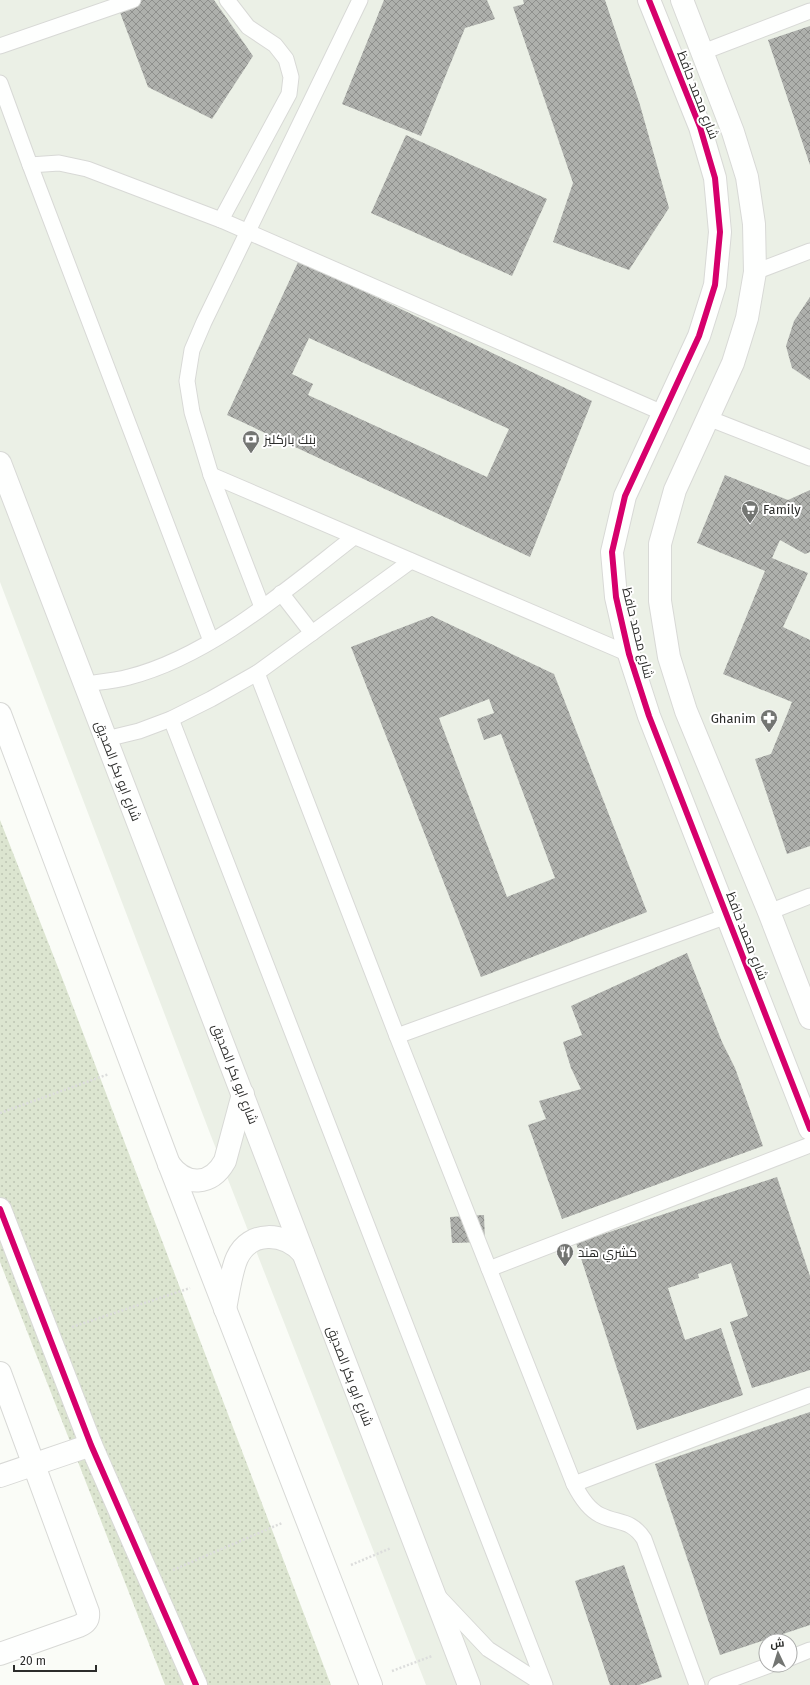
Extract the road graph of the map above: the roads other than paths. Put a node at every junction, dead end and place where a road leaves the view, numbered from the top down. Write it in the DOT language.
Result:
graph roads {
  1 [pos="133,0"];
  2 [pos="227,0"];
  3 [pos="360,0"];
  4 [pos="649,0"];
  5 [pos="682,0"];
  6 [pos="810,11"];
  7 [pos="0,46"];
  8 [pos="704,52"];
  9 [pos="0,83"];
  10 [pos="30,165"];
  11 [pos="221,220"];
  12 [pos="247,231"];
  13 [pos="810,251"];
  14 [pos="755,272"];
  15 [pos="663,413"];
  16 [pos="708,418"];
  17 [pos="810,458"];
  18 [pos="0,463"];
  19 [pos="211,475"];
  20 [pos="354,537"];
  21 [pos="411,561"];
  22 [pos="281,592"];
  23 [pos="262,608"];
  24 [pos="312,633"];
  25 [pos="211,641"];
  26 [pos="629,654"];
  27 [pos="257,673"];
  28 [pos="84,684"];
  29 [pos="0,714"];
  30 [pos="171,719"];
  31 [pos="106,739"];
  32 [pos="810,896"];
  33 [pos="769,912"];
  34 [pos="727,916"];
  35 [pos="810,1018"];
  36 [pos="397,1036"];
  37 [pos="243,1094"];
  38 [pos="810,1129"];
  39 [pos="810,1145"];
  40 [pos="169,1164"];
  41 [pos="0,1209"];
  42 [pos="303,1252"];
  43 [pos="489,1269"];
  44 [pos="225,1309"];
  45 [pos="0,1373"];
  46 [pos="810,1395"];
  47 [pos="91,1445"];
  48 [pos="33,1463"];
  49 [pos="0,1476"];
  50 [pos="574,1484"];
  51 [pos="432,1589"];
  52 [pos="810,1650"];
  53 [pos="0,1654"];
  54 [pos="798,1655"];
  55 [pos="758,1669"];
  56 [pos="370,1682"];
  57 [pos="196,1685"];
  58 [pos="469,1685"];
  59 [pos="544,1685"];
  60 [pos="697,1685"];
  61 [pos="716,1685"];
  1 -- 7 [label="lane"];
  2 -- 11 [label="lane"];
  3 -- 12 [label="lane"];
  4 -- 15 [label="street, شارع محمد حافظ"];
  5 -- 8 [label="street, شارع محمد حافظ"];
  6 -- 8 [label="lane"];
  8 -- 14 [label="street, شارع محمد حافظ"];
  9 -- 10 [label="lane"];
  10 -- 11 [label="lane"];
  10 -- 25 [label="lane"];
  11 -- 12 [label="lane"];
  12 -- 15 [label="lane"];
  12 -- 19 [label="lane"];
  13 -- 14 [label="lane"];
  14 -- 16 [label="street, شارع محمد حافظ"];
  15 -- 26 [label="street, شارع محمد حافظ"];
  16 -- 17 [label="lane"];
  16 -- 33 [label="street, شارع محمد حافظ"];
  18 -- 28 [label="street, شارع ابو بكر الصديق"];
  19 -- 20 [label="lane"];
  19 -- 23 [label="lane"];
  20 -- 21 [label="lane"];
  20 -- 22 [label="lane"];
  21 -- 24 [label="lane"];
  21 -- 26 [label="lane"];
  22 -- 23 [label="lane"];
  22 -- 24 [label="lane"];
  23 -- 25 [label="lane"];
  24 -- 27 [label="lane"];
  25 -- 28 [label="lane"];
  26 -- 34 [label="street, شارع محمد حافظ"];
  27 -- 30 [label="lane"];
  27 -- 36 [label="lane"];
  28 -- 31 [label="street, شارع ابو بكر الصديق"];
  29 -- 40 [label="street"];
  30 -- 31 [label="lane"];
  30 -- 59 [label="lane"];
  31 -- 37 [label="street, شارع ابو بكر الصديق"];
  32 -- 33 [label="lane"];
  33 -- 35 [label="street, شارع محمد حافظ"];
  34 -- 36 [label="lane"];
  34 -- 38 [label="street, شارع محمد حافظ"];
  36 -- 43 [label="lane"];
  37 -- 40 [label="street"];
  37 -- 42 [label="street, شارع ابو بكر الصديق"];
  39 -- 43 [label="lane"];
  40 -- 44 [label="street"];
  41 -- 47 [label="street"];
  42 -- 44 [label="street"];
  42 -- 51 [label="street, شارع ابو بكر الصديق"];
  43 -- 50 [label="lane"];
  44 -- 56 [label="street"];
  45 -- 48 [label="street"];
  46 -- 50 [label="lane"];
  47 -- 48 [label="street"];
  47 -- 57 [label="street"];
  48 -- 49 [label="street"];
  48 -- 53 [label="street"];
  50 -- 60 [label="lane"];
  51 -- 58 [label="street, شارع ابو بكر الصديق"];
  51 -- 59 [label="lane"];
  52 -- 54 [label="lane"];
  55 -- 61 [label="lane"];
}
